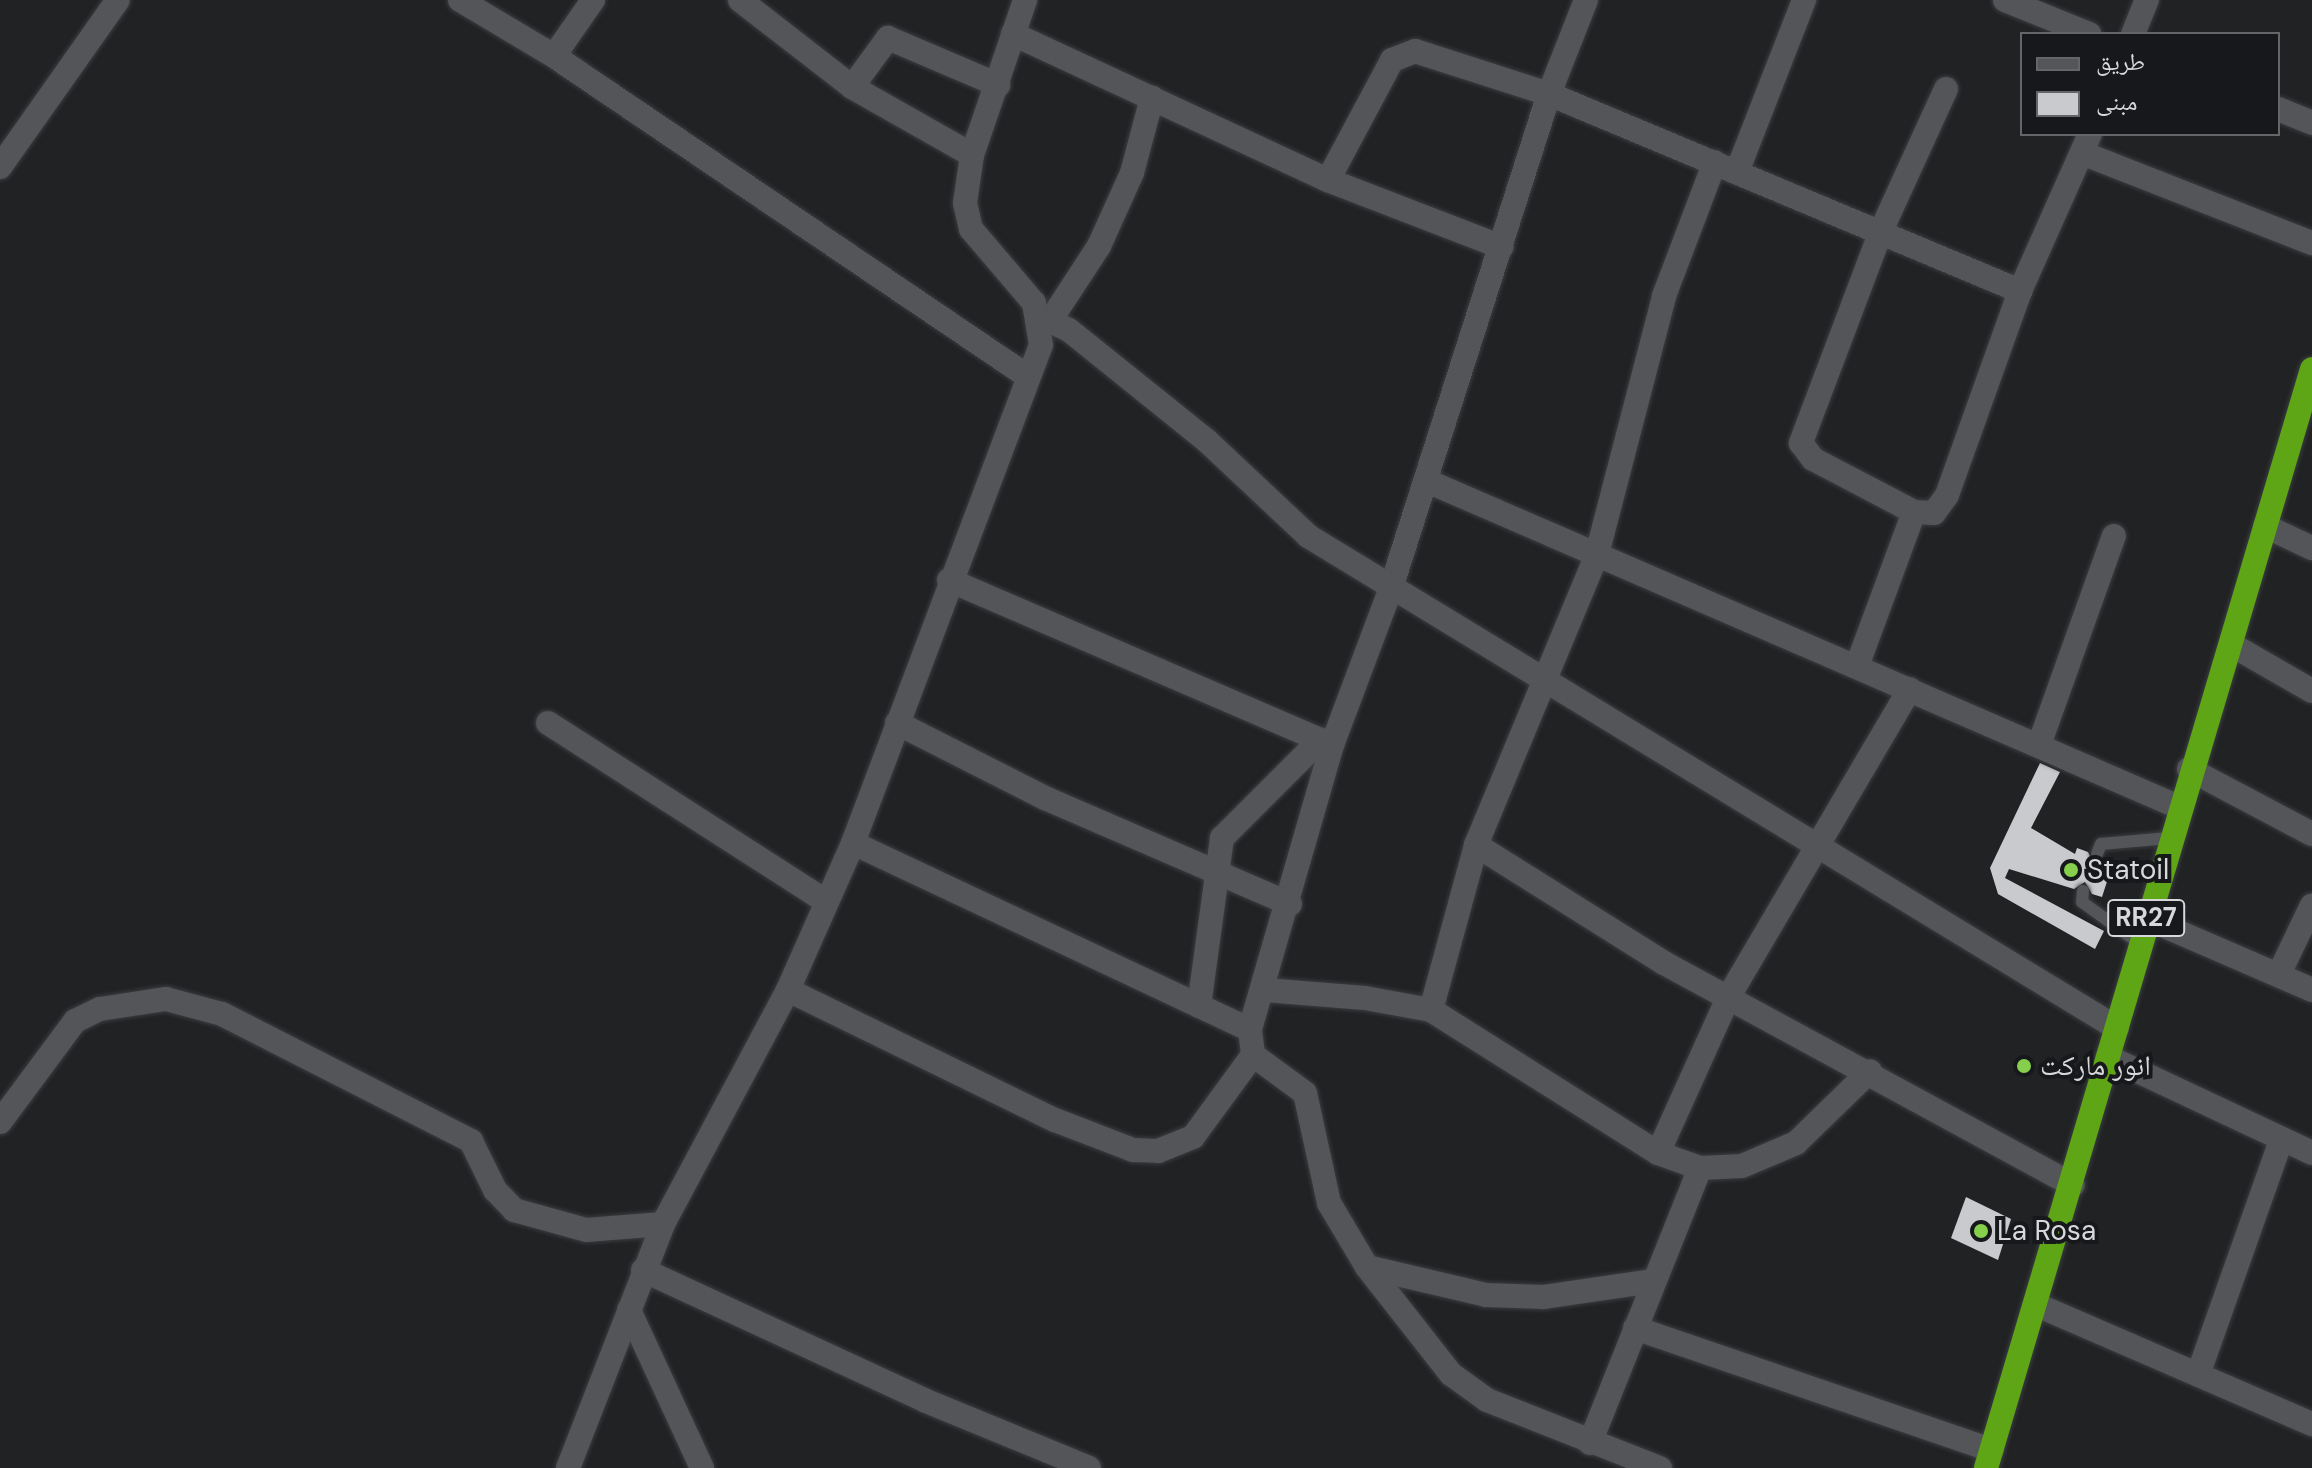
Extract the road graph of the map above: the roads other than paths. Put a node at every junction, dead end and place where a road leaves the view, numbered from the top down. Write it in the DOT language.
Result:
graph roads {
  1 [pos="118,0"];
  2 [pos="460,0"];
  3 [pos="593,0"];
  4 [pos="740,0"];
  5 [pos="1025,0"];
  6 [pos="1586,0"];
  7 [pos="1804,0"];
  8 [pos="2005,0"];
  9 [pos="2147,0"];
  10 [pos="2084,32"];
  11 [pos="2134,32"];
  12 [pos="1013,34"];
  13 [pos="554,56"];
  14 [pos="998,85"];
  15 [pos="852,87"];
  16 [pos="1946,89"];
  17 [pos="1549,94"];
  18 [pos="1152,98"];
  19 [pos="2280,110"];
  20 [pos="2312,123"];
  21 [pos="2086,144"];
  22 [pos="972,155"];
  23 [pos="0,167"];
  24 [pos="1726,167"];
  25 [pos="1328,180"];
  26 [pos="1881,231"];
  27 [pos="2312,243"];
  28 [pos="1502,247"];
  29 [pos="2020,291"];
  30 [pos="1045,319"];
  31 [pos="2312,369"];
  32 [pos="1027,376"];
  33 [pos="1427,481"];
  34 [pos="1914,512"];
  35 [pos="2265,526"];
  36 [pos="2114,536"];
  37 [pos="2312,548"];
  38 [pos="1597,554"];
  39 [pos="949,580"];
  40 [pos="1391,588"];
  41 [pos="2232,645"];
  42 [pos="1857,666"];
  43 [pos="1543,680"];
  44 [pos="1910,689"];
  45 [pos="2312,691"];
  46 [pos="548,723"];
  47 [pos="897,723"];
  48 [pos="1326,742"];
  49 [pos="2039,745"];
  50 [pos="2189,769"];
  51 [pos="2179,807"];
  52 [pos="2312,834"];
  53 [pos="2169,838"];
  54 [pos="853,843"];
  55 [pos="1476,845"];
  56 [pos="1820,849"];
  57 [pos="2097,854"];
  58 [pos="1213,874"];
  59 [pos="2083,891"];
  60 [pos="825,901"];
  61 [pos="1290,904"];
  62 [pos="2312,905"];
  63 [pos="2146,918"];
  64 [pos="2139,943"];
  65 [pos="2279,974"];
  66 [pos="788,990"];
  67 [pos="1265,990"];
  68 [pos="2312,990"];
  69 [pos="1729,996"];
  70 [pos="1199,1006"];
  71 [pos="1431,1010"];
  72 [pos="2117,1028"];
  73 [pos="1250,1030"];
  74 [pos="1253,1055"];
  75 [pos="2108,1057"];
  76 [pos="1870,1071"];
  77 [pos="0,1122"];
  78 [pos="2281,1141"];
  79 [pos="1658,1153"];
  80 [pos="2312,1153"];
  81 [pos="1700,1168"];
  82 [pos="2073,1185"];
  83 [pos="663,1224"];
  84 [pos="1367,1267"];
  85 [pos="643,1270"];
  86 [pos="1654,1281"];
  87 [pos="2037,1305"];
  88 [pos="629,1310"];
  89 [pos="1635,1328"];
  90 [pos="2199,1372"];
  91 [pos="2312,1424"];
  92 [pos="1590,1443"];
  93 [pos="1989,1459"];
  94 [pos="1614,1461"];
  95 [pos="568,1468"];
  96 [pos="702,1468"];
  97 [pos="1089,1468"];
  98 [pos="1660,1468"];
  1 -- 23 [label="street"];
  2 -- 13 [label="street"];
  3 -- 13 [label="street"];
  4 -- 15 [label="street"];
  5 -- 12 [label="street"];
  6 -- 17 [label="street"];
  7 -- 24 [label="street"];
  8 -- 10 [label="street"];
  9 -- 11 [label="street"];
  12 -- 14 [label="street"];
  12 -- 18 [label="street"];
  13 -- 32 [label="street"];
  14 -- 15 [label="street"];
  14 -- 22 [label="street"];
  15 -- 22 [label="street"];
  16 -- 26 [label="street"];
  17 -- 24 [label="street"];
  17 -- 25 [label="street"];
  17 -- 28 [label="street"];
  18 -- 25 [label="street"];
  18 -- 30 [label="street"];
  19 -- 20 [label="street"];
  21 -- 27 [label="street"];
  21 -- 29 [label="street"];
  22 -- 30 [label="street"];
  24 -- 26 [label="street"];
  24 -- 38 [label="street"];
  25 -- 28 [label="street"];
  26 -- 29 [label="street"];
  26 -- 34 [label="street"];
  28 -- 33 [label="street"];
  29 -- 34 [label="street"];
  30 -- 32 [label="street"];
  30 -- 40 [label="street"];
  31 -- 35 [label="highway, RR27"];
  32 -- 39 [label="street"];
  33 -- 38 [label="street"];
  33 -- 40 [label="street"];
  34 -- 42 [label="street"];
  35 -- 37 [label="street"];
  35 -- 41 [label="highway, RR27"];
  36 -- 49 [label="street"];
  38 -- 42 [label="street"];
  38 -- 43 [label="street"];
  39 -- 47 [label="street"];
  39 -- 48 [label="street"];
  40 -- 43 [label="street"];
  40 -- 48 [label="street"];
  41 -- 45 [label="street"];
  41 -- 50 [label="highway, RR27"];
  42 -- 44 [label="street"];
  43 -- 55 [label="street"];
  43 -- 56 [label="street"];
  44 -- 49 [label="street"];
  44 -- 56 [label="street"];
  46 -- 60 [label="street"];
  47 -- 54 [label="street"];
  47 -- 58 [label="street"];
  48 -- 58 [label="street"];
  48 -- 61 [label="street"];
  49 -- 51 [label="street"];
  50 -- 51 [label="highway, RR27"];
  50 -- 52 [label="street"];
  51 -- 53 [label="highway, RR27"];
  53 -- 57 [label="lane"];
  53 -- 63 [label="highway, RR27"];
  54 -- 60 [label="street"];
  54 -- 70 [label="street"];
  55 -- 69 [label="street"];
  55 -- 71 [label="street"];
  56 -- 69 [label="street"];
  56 -- 72 [label="street"];
  58 -- 61 [label="street"];
  58 -- 70 [label="street"];
  59 -- 64 [label="lane"];
  60 -- 66 [label="street"];
  61 -- 67 [label="street"];
  62 -- 65 [label="street"];
  63 -- 64 [label="highway, RR27"];
  63 -- 65 [label="street"];
  64 -- 72 [label="highway, RR27"];
  65 -- 68 [label="street"];
  66 -- 74 [label="street"];
  66 -- 83 [label="street"];
  67 -- 71 [label="street"];
  67 -- 73 [label="street"];
  69 -- 76 [label="street"];
  69 -- 79 [label="street"];
  70 -- 73 [label="street"];
  71 -- 79 [label="street"];
  72 -- 75 [label="highway, RR27"];
  73 -- 74 [label="street"];
  74 -- 84 [label="street"];
  75 -- 78 [label="street"];
  75 -- 82 [label="highway, RR27"];
  76 -- 81 [label="street"];
  76 -- 82 [label="street"];
  77 -- 83 [label="street"];
  78 -- 80 [label="street"];
  78 -- 90 [label="street"];
  79 -- 81 [label="street"];
  81 -- 86 [label="street"];
  82 -- 87 [label="highway, RR27"];
  83 -- 85 [label="street"];
  84 -- 86 [label="street"];
  84 -- 92 [label="street"];
  85 -- 88 [label="street"];
  85 -- 97 [label="street"];
  86 -- 89 [label="street"];
  87 -- 90 [label="street"];
  87 -- 93 [label="highway, RR27"];
  88 -- 95 [label="street"];
  88 -- 96 [label="street"];
  89 -- 92 [label="street"];
  89 -- 93 [label="street"];
  90 -- 91 [label="street"];
  92 -- 94 [label="street"];
  94 -- 98 [label="street"];
}
